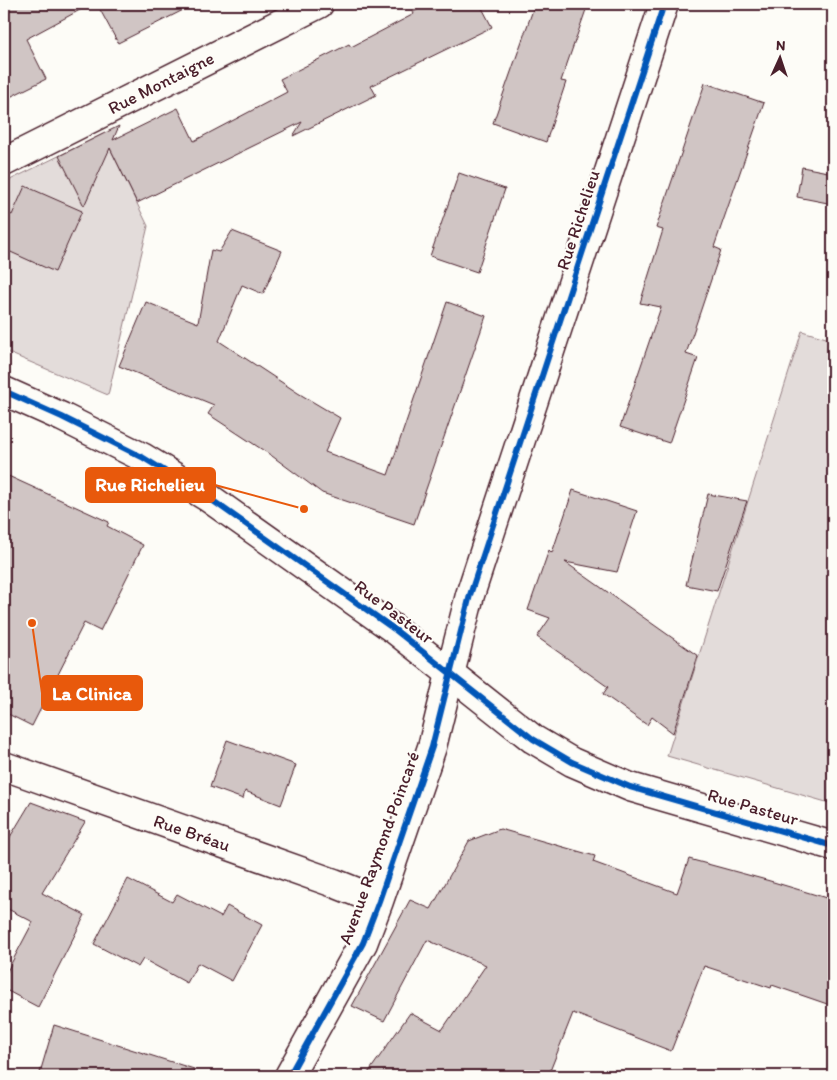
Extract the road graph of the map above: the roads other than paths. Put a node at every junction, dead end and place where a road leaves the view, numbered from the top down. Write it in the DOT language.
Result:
graph roads {
  1 [pos="319,4"];
  2 [pos="664,4"];
  3 [pos="4,162"];
  4 [pos="4,391"];
  5 [pos="450,674"];
  6 [pos="4,766"];
  7 [pos="833,846"];
  8 [pos="379,901"];
  9 [pos="289,1076"];
  1 -- 3 [label="street, Rue Montaigne"];
  2 -- 5 [label="street, Rue Richelieu"];
  4 -- 5 [label="street, Rue Pasteur"];
  5 -- 7 [label="street, Rue Pasteur"];
  5 -- 8 [label="street, Avenue Raymond Poincaré"];
  6 -- 8 [label="street, Rue Bréau"];
  8 -- 9 [label="street, Avenue Raymond Poincaré"];
}
